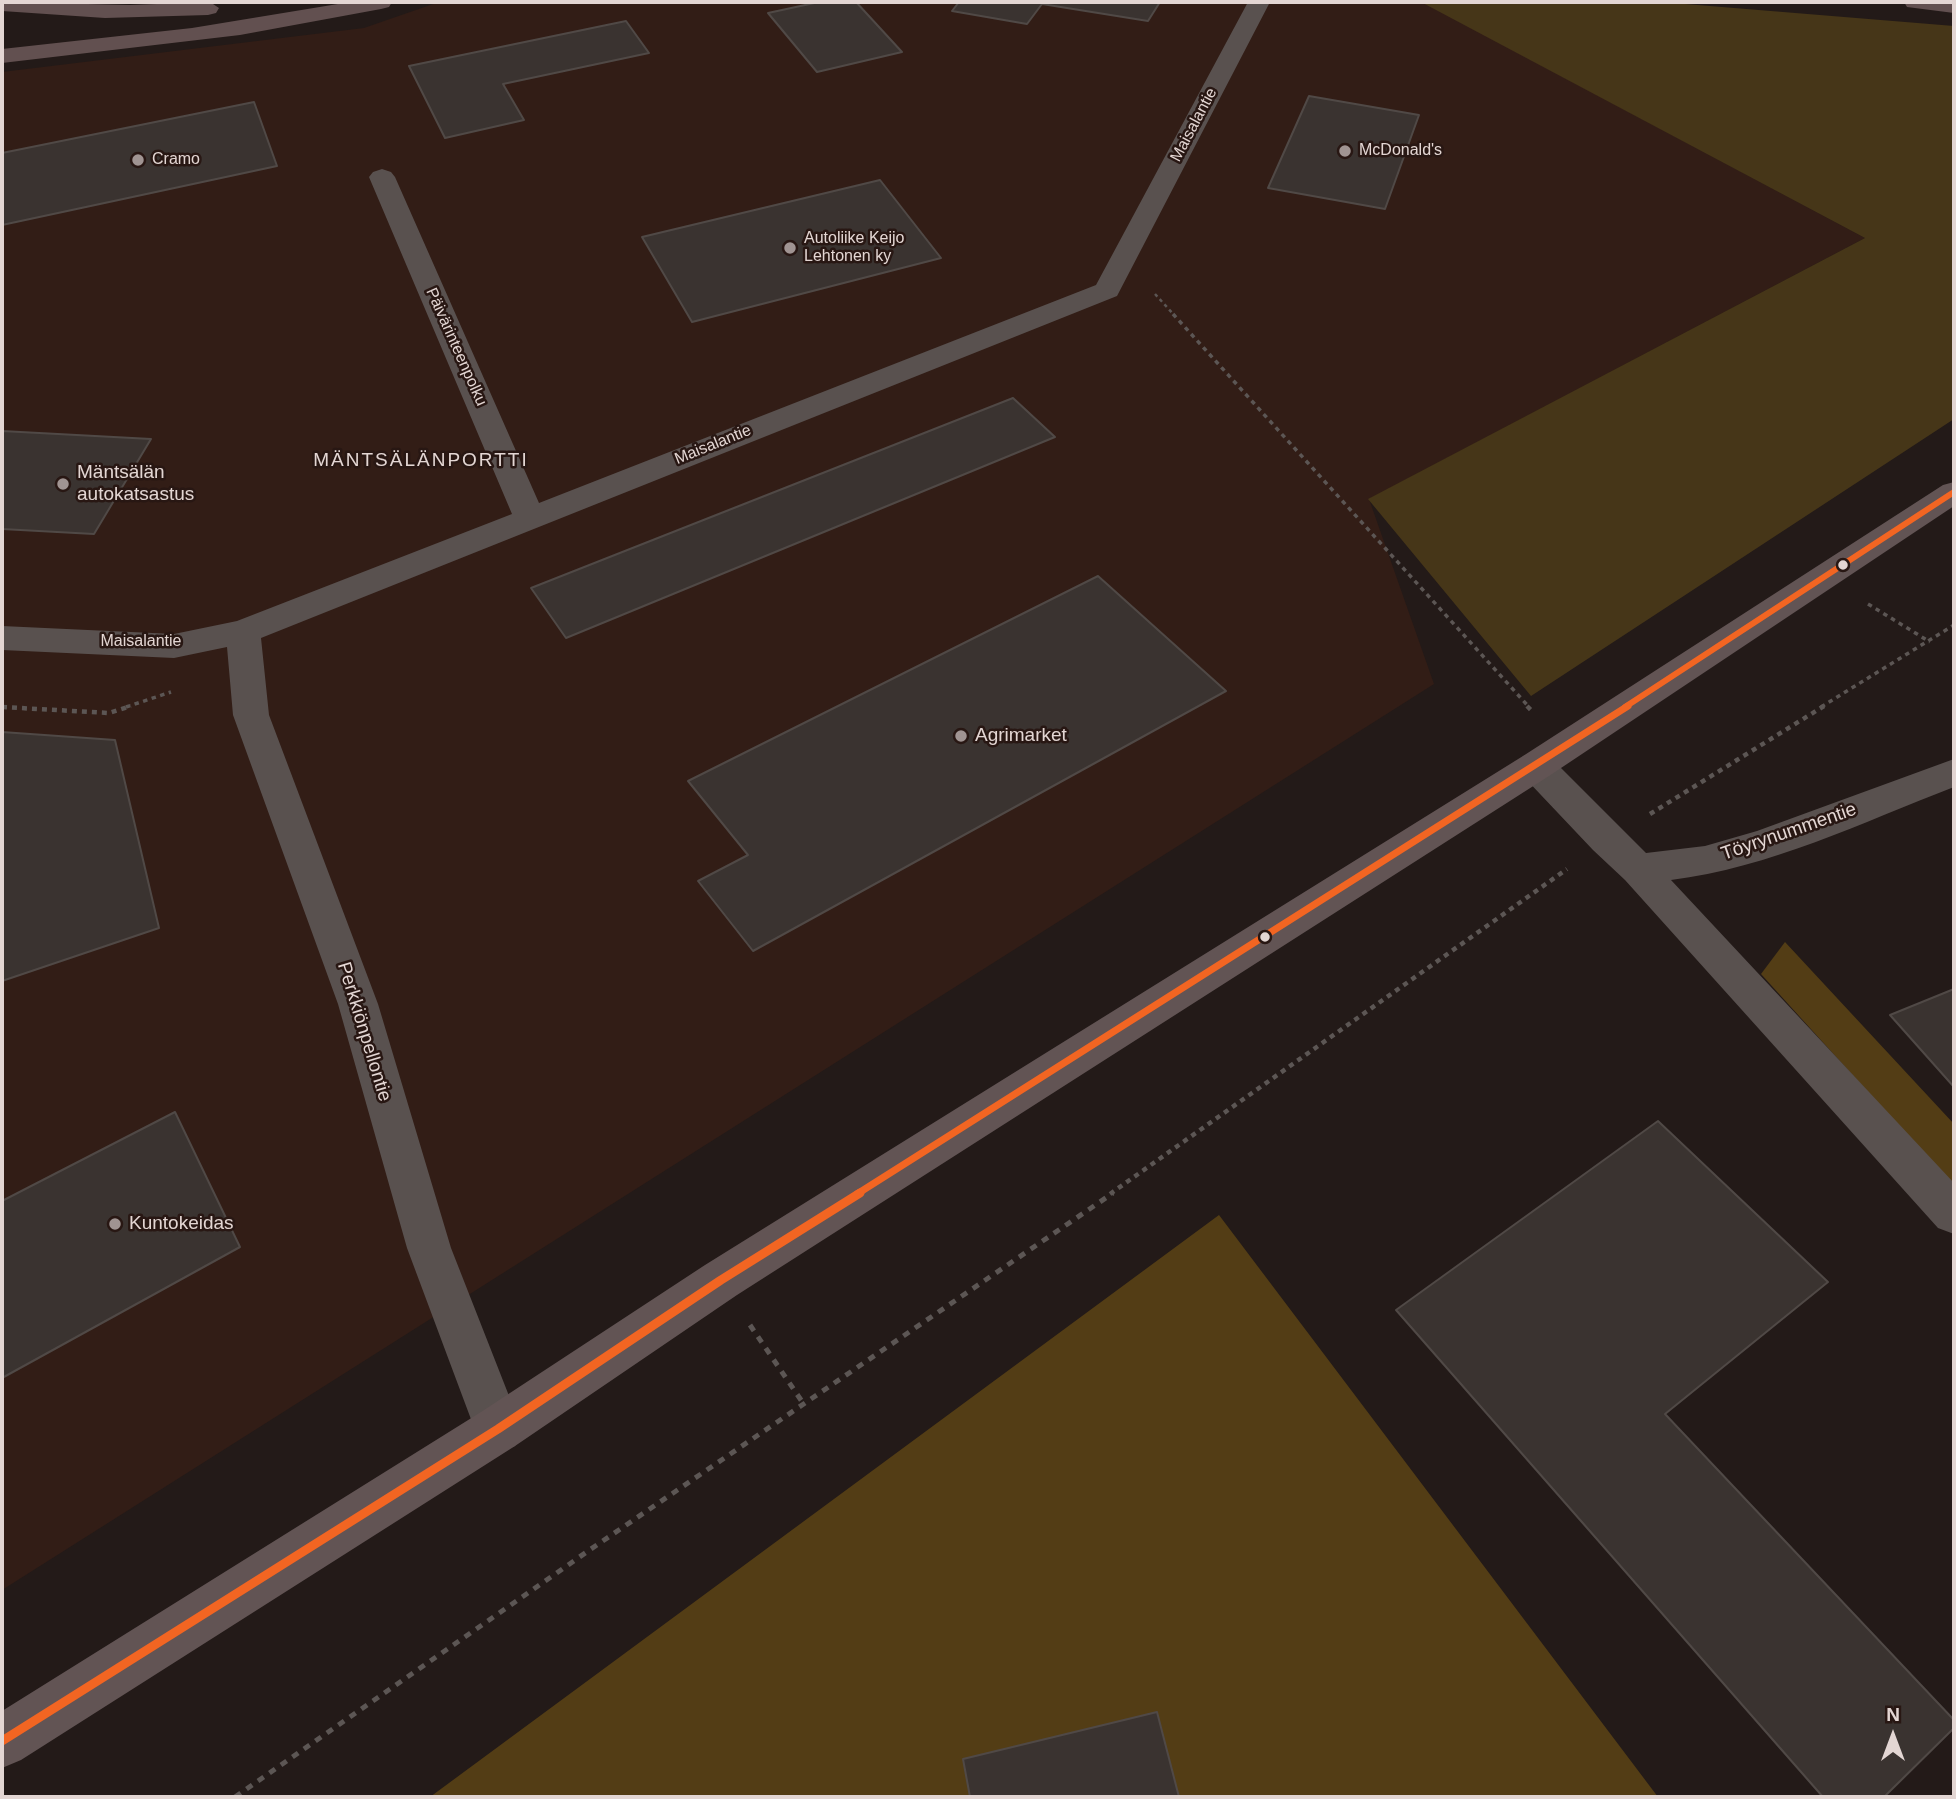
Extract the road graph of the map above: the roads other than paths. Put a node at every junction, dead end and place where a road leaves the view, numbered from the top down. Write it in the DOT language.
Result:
graph roads {
  1 [pos="381,2"];
  2 [pos="1259,2"];
  3 [pos="1915,2"];
  4 [pos="2,4"];
  5 [pos="229,6"];
  6 [pos="1954,6"];
  7 [pos="2,56"];
  8 [pos="382,177"];
  9 [pos="1954,492"];
  10 [pos="529,517"];
  11 [pos="243,632"];
  12 [pos="2,638"];
  13 [pos="1551,757"];
  14 [pos="1954,773"];
  15 [pos="1638,869"];
  16 [pos="1954,1214"];
  17 [pos="498,1429"];
  18 [pos="2,1741"];
  1 -- 7 [label="highway"];
  2 -- 10 [label="street, Maisalantie"];
  3 -- 6 [label="highway"];
  4 -- 5 [label="highway"];
  8 -- 10 [label="street, Päivärinteenpolku"];
  9 -- 13 [label="main road"];
  10 -- 11 [label="street, Maisalantie"];
  11 -- 12 [label="street, Maisalantie"];
  11 -- 17 [label="street, Perkkiönpellontie"];
  13 -- 15 [label="street"];
  13 -- 17 [label="main road"];
  14 -- 15 [label="street, Töyrynummentie"];
  15 -- 16 [label="street"];
  17 -- 18 [label="main road"];
}
